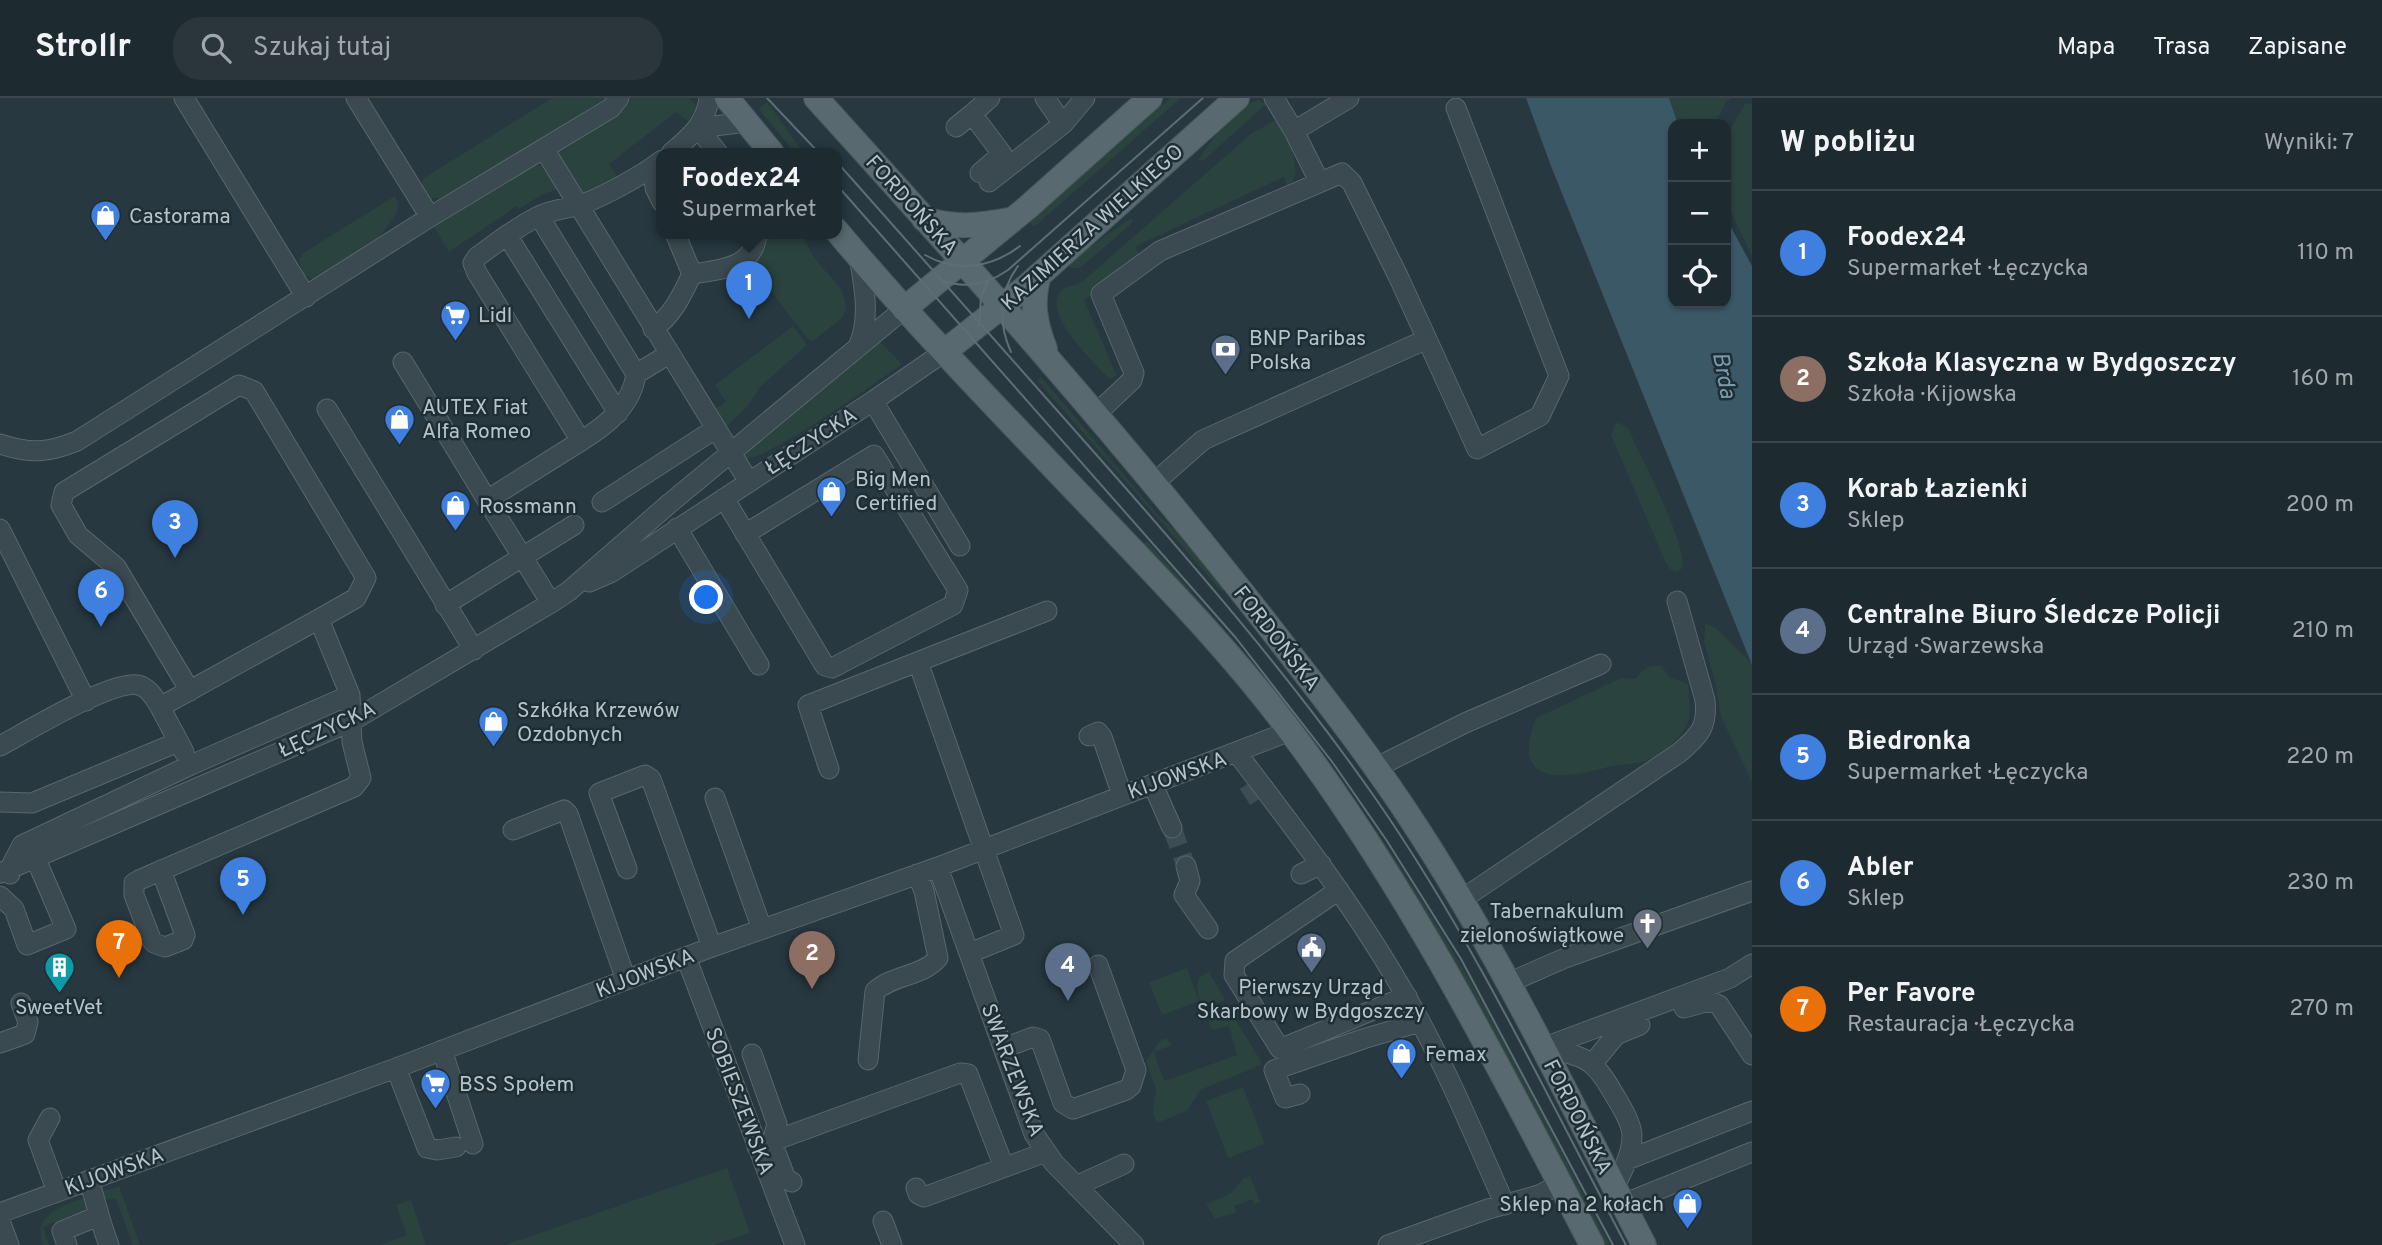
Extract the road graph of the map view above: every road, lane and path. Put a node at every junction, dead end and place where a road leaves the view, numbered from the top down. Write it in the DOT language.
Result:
graph roads {
  1 [pos="184,98"];
  2 [pos="356,98"];
  3 [pos="619,98"];
  4 [pos="709,98"];
  5 [pos="727,98"];
  6 [pos="816,98"];
  7 [pos="990,98"];
  8 [pos="1045,98"];
  9 [pos="1085,98"];
  10 [pos="1150,98"];
  11 [pos="1237,98"];
  12 [pos="1274,98"];
  13 [pos="1349,98"];
  14 [pos="1456,108"];
  15 [pos="972,114"];
  16 [pos="747,122"];
  17 [pos="1063,124"];
  18 [pos="956,127"];
  19 [pos="698,128"];
  20 [pos="1294,131"];
  21 [pos="677,148"];
  22 [pos="714,148"];
  23 [pos="768,148"];
  24 [pos="544,149"];
  25 [pos="656,165"];
  26 [pos="1319,181"];
  27 [pos="578,206"];
  28 [pos="539,216"];
  29 [pos="430,217"];
  30 [pos="924,219"];
  31 [pos="1013,220"];
  32 [pos="507,235"];
  33 [pos="842,237"];
  34 [pos="677,239"];
  35 [pos="757,239"];
  36 [pos="859,257"];
  37 [pos="962,262"];
  38 [pos="692,274"];
  39 [pos="1039,275"];
  40 [pos="306,297"];
  41 [pos="1002,307"];
  42 [pos="904,309"];
  43 [pos="653,329"];
  44 [pos="1425,340"];
  45 [pos="858,348"];
  46 [pos="944,352"];
  47 [pos="669,354"];
  48 [pos="1050,361"];
  49 [pos="403,362"];
  50 [pos="636,374"];
  51 [pos="873,401"];
  52 [pos="327,409"];
  53 [pos="618,413"];
  54 [pos="1096,414"];
  55 [pos="715,429"];
  56 [pos="581,441"];
  57 [pos="0,444"];
  58 [pos="730,453"];
  59 [pos="749,482"];
  60 [pos="1153,484"];
  61 [pos="724,498"];
  62 [pos="487,500"];
  63 [pos="602,502"];
  64 [pos="574,525"];
  65 [pos="677,528"];
  66 [pos="0,529"];
  67 [pos="745,534"];
  68 [pos="960,546"];
  69 [pos="523,557"];
  70 [pos="569,591"];
  71 [pos="1677,601"];
  72 [pos="551,603"];
  73 [pos="445,604"];
  74 [pos="1047,611"];
  75 [pos="319,619"];
  76 [pos="474,650"];
  77 [pos="918,662"];
  78 [pos="1601,664"];
  79 [pos="759,665"];
  80 [pos="190,691"];
  81 [pos="350,695"];
  82 [pos="86,701"];
  83 [pos="160,707"];
  84 [pos="352,721"];
  85 [pos="1290,731"];
  86 [pos="1089,736"];
  87 [pos="178,742"];
  88 [pos="0,746"];
  89 [pos="1237,753"];
  90 [pos="191,765"];
  91 [pos="829,769"];
  92 [pos="1377,769"];
  93 [pos="1153,785"];
  94 [pos="1122,795"];
  95 [pos="715,798"];
  96 [pos="0,802"];
  97 [pos="1172,828"];
  98 [pos="513,830"];
  99 [pos="72,842"];
  100 [pos="985,849"];
  101 [pos="1321,863"];
  102 [pos="38,864"];
  103 [pos="1186,866"];
  104 [pos="938,867"];
  105 [pos="627,869"];
  106 [pos="161,870"];
  107 [pos="917,874"];
  108 [pos="1301,874"];
  109 [pos="4,882"];
  110 [pos="1339,890"];
  111 [pos="1752,891"];
  112 [pos="1461,900"];
  113 [pos="762,929"];
  114 [pos="1208,929"];
  115 [pos="712,947"];
  116 [pos="970,953"];
  117 [pos="686,957"];
  118 [pos="1752,964"];
  119 [pos="1098,965"];
  120 [pos="626,981"];
  121 [pos="1508,983"];
  122 [pos="1407,996"];
  123 [pos="21,1003"];
  124 [pos="1420,1022"];
  125 [pos="0,1043"];
  126 [pos="1004,1048"];
  127 [pos="1542,1048"];
  128 [pos="442,1050"];
  129 [pos="752,1054"];
  130 [pos="1752,1055"];
  131 [pos="868,1060"];
  132 [pos="1592,1063"];
  133 [pos="396,1068"];
  134 [pos="1300,1094"];
  135 [pos="1752,1111"];
  136 [pos="50,1118"];
  137 [pos="765,1144"];
  138 [pos="1044,1148"];
  139 [pos="1752,1152"];
  140 [pos="1627,1160"];
  141 [pos="1124,1164"];
  142 [pos="1004,1167"];
  143 [pos="89,1180"];
  144 [pos="792,1182"];
  145 [pos="1560,1184"];
  146 [pos="1076,1186"];
  147 [pos="916,1188"];
  148 [pos="57,1192"];
  149 [pos="1619,1196"];
  150 [pos="1505,1205"];
  151 [pos="0,1213"];
  152 [pos="98,1216"];
  153 [pos="0,1220"];
  154 [pos="883,1221"];
  155 [pos="1128,1241"];
  156 [pos="1396,1244"];
  157 [pos="9,1245"];
  158 [pos="67,1245"];
  159 [pos="109,1245"];
  160 [pos="795,1245"];
  161 [pos="892,1245"];
  162 [pos="1592,1245"];
  163 [pos="1644,1245"];
  1 -- 40 [label="street"];
  2 -- 29 [label="street"];
  3 -- 24 [label="street"];
  4 -- 19 [label="street"];
  5 -- 16 [label="main road"];
  6 -- 30 [label="main road, FORDOŃSKA"];
  7 -- 15 [label="street"];
  8 -- 17 [label="street"];
  9 -- 17 [label="street"];
  10 -- 31 [label="main road"];
  11 -- 39 [label="main road, KAZIMIERZA WIELKIEGO"];
  12 -- 20 [label="street"];
  13 -- 20 [label="street"];
  14 -- 44 [label="street"];
  15 -- 17 [label="street"];
  15 -- 18 [label="street"];
  16 -- 19 [label="street"];
  16 -- 23 [label="main road"];
  19 -- 21 [label="street"];
  19 -- 22 [label="street"];
  20 -- 26 [label="street"];
  24 -- 27 [label="street"];
  24 -- 29 [label="street"];
  25 -- 27 [label="street"];
  26 -- 44 [label="street"];
  26 -- 54 [label="street"];
  27 -- 28 [label="street"];
  27 -- 43 [label="street"];
  28 -- 32 [label="street"];
  28 -- 50 [label="street"];
  29 -- 40 [label="street"];
  30 -- 31 [label="main road"];
  30 -- 37 [label="main road, FORDOŃSKA"];
  31 -- 37 [label="main road"];
  32 -- 53 [label="street"];
  32 -- 56 [label="street"];
  33 -- 36 [label="main road"];
  34 -- 38 [label="street"];
  35 -- 38 [label="street"];
  36 -- 42 [label="main road"];
  36 -- 45 [label="street"];
  37 -- 41 [label="main road, FORDOŃSKA"];
  37 -- 42 [label="main road"];
  38 -- 43 [label="street"];
  39 -- 41 [label="main road, KAZIMIERZA WIELKIEGO"];
  39 -- 48 [label="main road"];
  40 -- 57 [label="street"];
  41 -- 46 [label="main road, KAZIMIERZA WIELKIEGO"];
  41 -- 48 [label="main road, FORDOŃSKA"];
  42 -- 45 [label="street, ŁĘCZYCKA"];
  42 -- 46 [label="main road"];
  43 -- 47 [label="street"];
  44 -- 60 [label="street"];
  45 -- 58 [label="street, ŁĘCZYCKA"];
  46 -- 51 [label="street, ŁĘCZYCKA"];
  46 -- 85 [label="main road"];
  47 -- 50 [label="street"];
  47 -- 55 [label="street"];
  48 -- 54 [label="main road, FORDOŃSKA"];
  49 -- 62 [label="street"];
  50 -- 53 [label="street"];
  51 -- 59 [label="street, ŁĘCZYCKA"];
  51 -- 68 [label="street"];
  52 -- 73 [label="street"];
  53 -- 56 [label="street"];
  54 -- 60 [label="main road, FORDOŃSKA"];
  55 -- 58 [label="street"];
  55 -- 63 [label="street"];
  56 -- 62 [label="street"];
  58 -- 59 [label="street"];
  58 -- 70 [label="street, ŁĘCZYCKA"];
  59 -- 61 [label="street, ŁĘCZYCKA"];
  60 -- 92 [label="main road, FORDOŃSKA"];
  61 -- 65 [label="street, ŁĘCZYCKA"];
  61 -- 67 [label="street"];
  62 -- 69 [label="street"];
  64 -- 69 [label="street"];
  65 -- 70 [label="street, ŁĘCZYCKA"];
  65 -- 79 [label="street"];
  66 -- 82 [label="street"];
  67 -- 67 [label="street"];
  69 -- 72 [label="street"];
  69 -- 73 [label="street"];
  70 -- 72 [label="street, ŁĘCZYCKA"];
  71 -- 112 [label="street"];
  72 -- 76 [label="street, ŁĘCZYCKA"];
  73 -- 76 [label="street"];
  74 -- 77 [label="street"];
  75 -- 80 [label="street"];
  75 -- 80 [label="street"];
  75 -- 81 [label="street"];
  76 -- 84 [label="street, ŁĘCZYCKA"];
  77 -- 91 [label="street"];
  77 -- 100 [label="street"];
  78 -- 92 [label="street"];
  80 -- 83 [label="street"];
  81 -- 84 [label="street"];
  81 -- 90 [label="street"];
  82 -- 83 [label="street"];
  82 -- 88 [label="street"];
  83 -- 87 [label="street"];
  84 -- 99 [label="street, ŁĘCZYCKA"];
  84 -- 106 [label="street"];
  85 -- 89 [label="street, KIJOWSKA"];
  85 -- 145 [label="main road"];
  86 -- 94 [label="street"];
  87 -- 90 [label="street"];
  87 -- 96 [label="street"];
  89 -- 93 [label="street, KIJOWSKA"];
  89 -- 101 [label="street"];
  90 -- 109 [label="street"];
  92 -- 112 [label="main road, FORDOŃSKA"];
  93 -- 94 [label="street, KIJOWSKA"];
  93 -- 97 [label="street"];
  94 -- 100 [label="street, KIJOWSKA"];
  95 -- 113 [label="street"];
  98 -- 120 [label="street"];
  99 -- 102 [label="street, ŁĘCZYCKA"];
  99 -- 109 [label="street, ŁĘCZYCKA"];
  100 -- 104 [label="street, KIJOWSKA"];
  100 -- 116 [label="street"];
  101 -- 108 [label="street"];
  101 -- 110 [label="street"];
  102 -- 109 [label="street, ŁĘCZYCKA"];
  102 -- 109 [label="street"];
  103 -- 114 [label="street"];
  104 -- 107 [label="street, KIJOWSKA"];
  104 -- 116 [label="street, SWARZEWSKA"];
  105 -- 115 [label="street"];
  107 -- 113 [label="street, KIJOWSKA"];
  107 -- 131 [label="street"];
  110 -- 122 [label="street"];
  110 -- 122 [label="street"];
  111 -- 121 [label="street"];
  112 -- 121 [label="main road, FORDOŃSKA"];
  113 -- 115 [label="street, KIJOWSKA"];
  115 -- 117 [label="street, KIJOWSKA"];
  116 -- 126 [label="street, SWARZEWSKA"];
  117 -- 120 [label="street, KIJOWSKA"];
  117 -- 137 [label="street, SOBIESZEWSKA"];
  118 -- 127 [label="street"];
  119 -- 126 [label="street"];
  120 -- 128 [label="street, KIJOWSKA"];
  121 -- 127 [label="main road, FORDOŃSKA"];
  122 -- 124 [label="street"];
  123 -- 125 [label="street"];
  124 -- 134 [label="street"];
  124 -- 150 [label="street"];
  126 -- 138 [label="street, SWARZEWSKA"];
  127 -- 132 [label="street"];
  127 -- 149 [label="main road, FORDOŃSKA"];
  128 -- 133 [label="street, KIJOWSKA"];
  128 -- 133 [label="street"];
  129 -- 137 [label="street"];
  130 -- 132 [label="street"];
  132 -- 140 [label="street"];
  133 -- 143 [label="street, KIJOWSKA"];
  135 -- 140 [label="street"];
  136 -- 148 [label="street"];
  137 -- 142 [label="street"];
  137 -- 144 [label="street"];
  137 -- 160 [label="street, SOBIESZEWSKA"];
  138 -- 142 [label="street"];
  138 -- 146 [label="street, SWARZEWSKA"];
  139 -- 149 [label="street"];
  140 -- 149 [label="street"];
  141 -- 146 [label="street"];
  142 -- 147 [label="street"];
  143 -- 148 [label="street, KIJOWSKA"];
  143 -- 152 [label="street"];
  145 -- 150 [label="street"];
  145 -- 162 [label="main road"];
  146 -- 155 [label="street, SWARZEWSKA"];
  148 -- 151 [label="street, KIJOWSKA"];
  149 -- 163 [label="main road, FORDOŃSKA"];
  150 -- 156 [label="street"];
  152 -- 158 [label="street"];
  152 -- 159 [label="street"];
  153 -- 157 [label="street"];
  154 -- 161 [label="street"];
}
